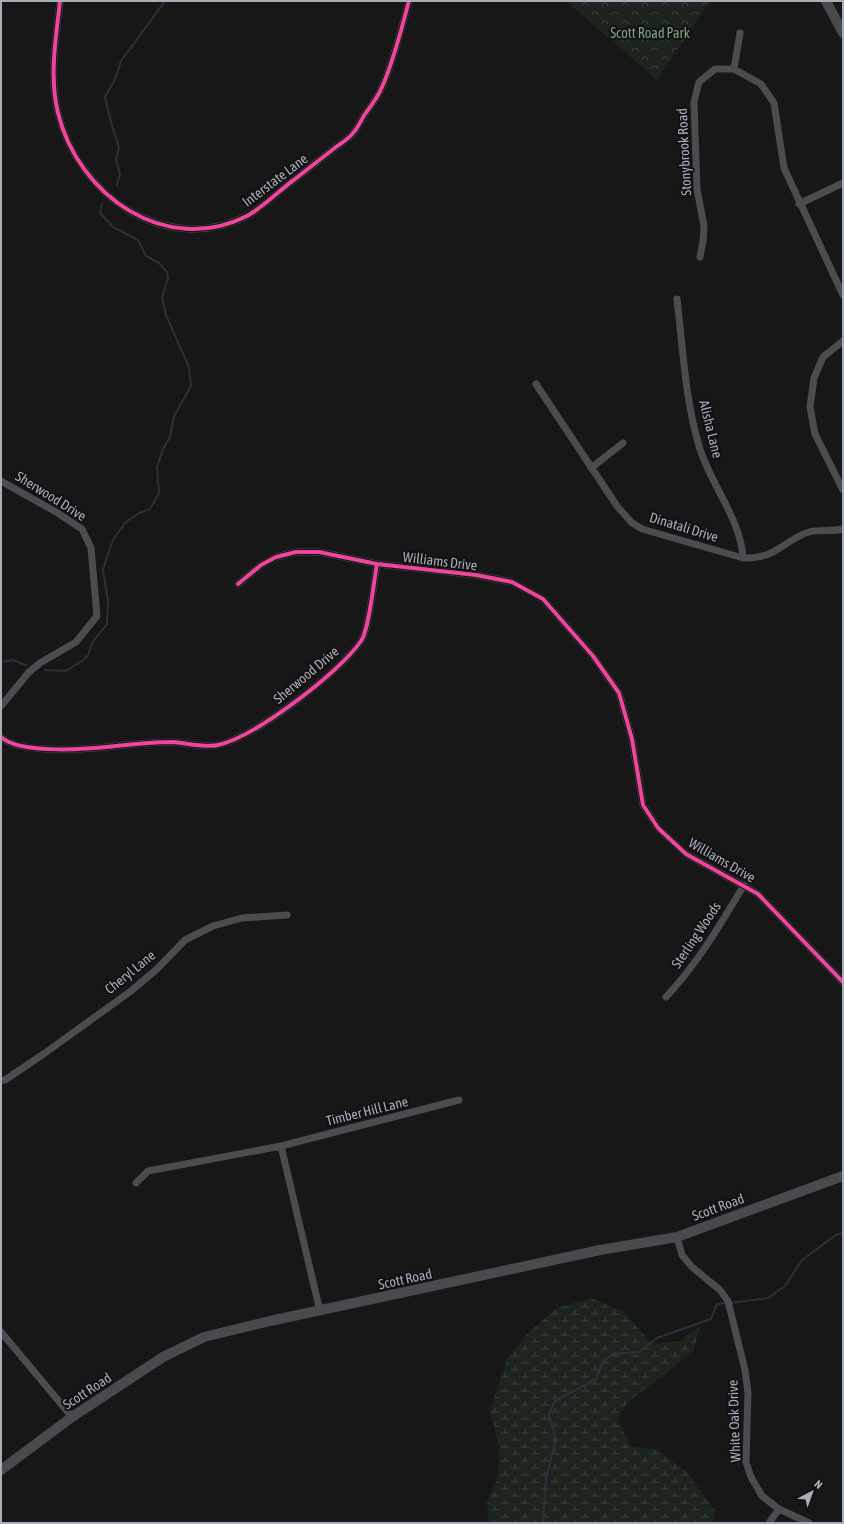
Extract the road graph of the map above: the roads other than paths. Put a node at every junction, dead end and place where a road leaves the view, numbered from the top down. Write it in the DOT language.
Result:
graph roads {
  1 [pos="60,1"];
  2 [pos="409,1"];
  3 [pos="826,1"];
  4 [pos="740,33"];
  5 [pos="843,33"];
  6 [pos="734,69"];
  7 [pos="843,183"];
  8 [pos="799,204"];
  9 [pos="700,257"];
  10 [pos="843,295"];
  11 [pos="677,299"];
  12 [pos="843,341"];
  13 [pos="536,384"];
  14 [pos="623,443"];
  15 [pos="591,468"];
  16 [pos="1,481"];
  17 [pos="843,490"];
  18 [pos="843,529"];
  19 [pos="743,558"];
  20 [pos="377,564"];
  21 [pos="238,584"];
  22 [pos="1,706"];
  23 [pos="1,737"];
  24 [pos="744,885"];
  25 [pos="287,915"];
  26 [pos="843,982"];
  27 [pos="666,997"];
  28 [pos="1,1080"];
  29 [pos="459,1100"];
  30 [pos="280,1146"];
  31 [pos="843,1176"];
  32 [pos="136,1184"];
  33 [pos="678,1237"];
  34 [pos="320,1311"];
  35 [pos="1,1332"];
  36 [pos="72,1417"];
  37 [pos="1,1470"];
  38 [pos="779,1509"];
  39 [pos="769,1523"];
  40 [pos="806,1523"];
  1 -- 2 [label="street, Interstate Lane"];
  3 -- 5 [label="main road"];
  4 -- 6 [label="street"];
  6 -- 8 [label="street"];
  6 -- 9 [label="street, Stonybrook Road"];
  7 -- 8 [label="street"];
  8 -- 10 [label="street"];
  11 -- 19 [label="street, Alisha Lane"];
  12 -- 17 [label="street"];
  13 -- 15 [label="street, Dinatali Drive"];
  14 -- 15 [label="street"];
  15 -- 19 [label="street, Dinatali Drive"];
  16 -- 22 [label="street, Sherwood Drive"];
  18 -- 19 [label="street, Dinatali Drive"];
  20 -- 21 [label="street, Williams Drive"];
  20 -- 23 [label="street, Sherwood Drive"];
  20 -- 24 [label="street, Williams Drive"];
  24 -- 26 [label="street, Williams Drive"];
  24 -- 27 [label="street, Sterling Woods"];
  25 -- 28 [label="street, Cheryl Lane"];
  29 -- 30 [label="street, Timber Hill Lane"];
  30 -- 32 [label="street, Timber Hill Lane"];
  30 -- 34 [label="street"];
  31 -- 33 [label="main road, Scott Road"];
  33 -- 34 [label="main road, Scott Road"];
  33 -- 38 [label="street, White Oak Drive"];
  34 -- 36 [label="main road, Scott Road"];
  35 -- 36 [label="street"];
  36 -- 37 [label="main road, Scott Road"];
  38 -- 39 [label="street"];
  38 -- 40 [label="street, White Oak Drive"];
}
